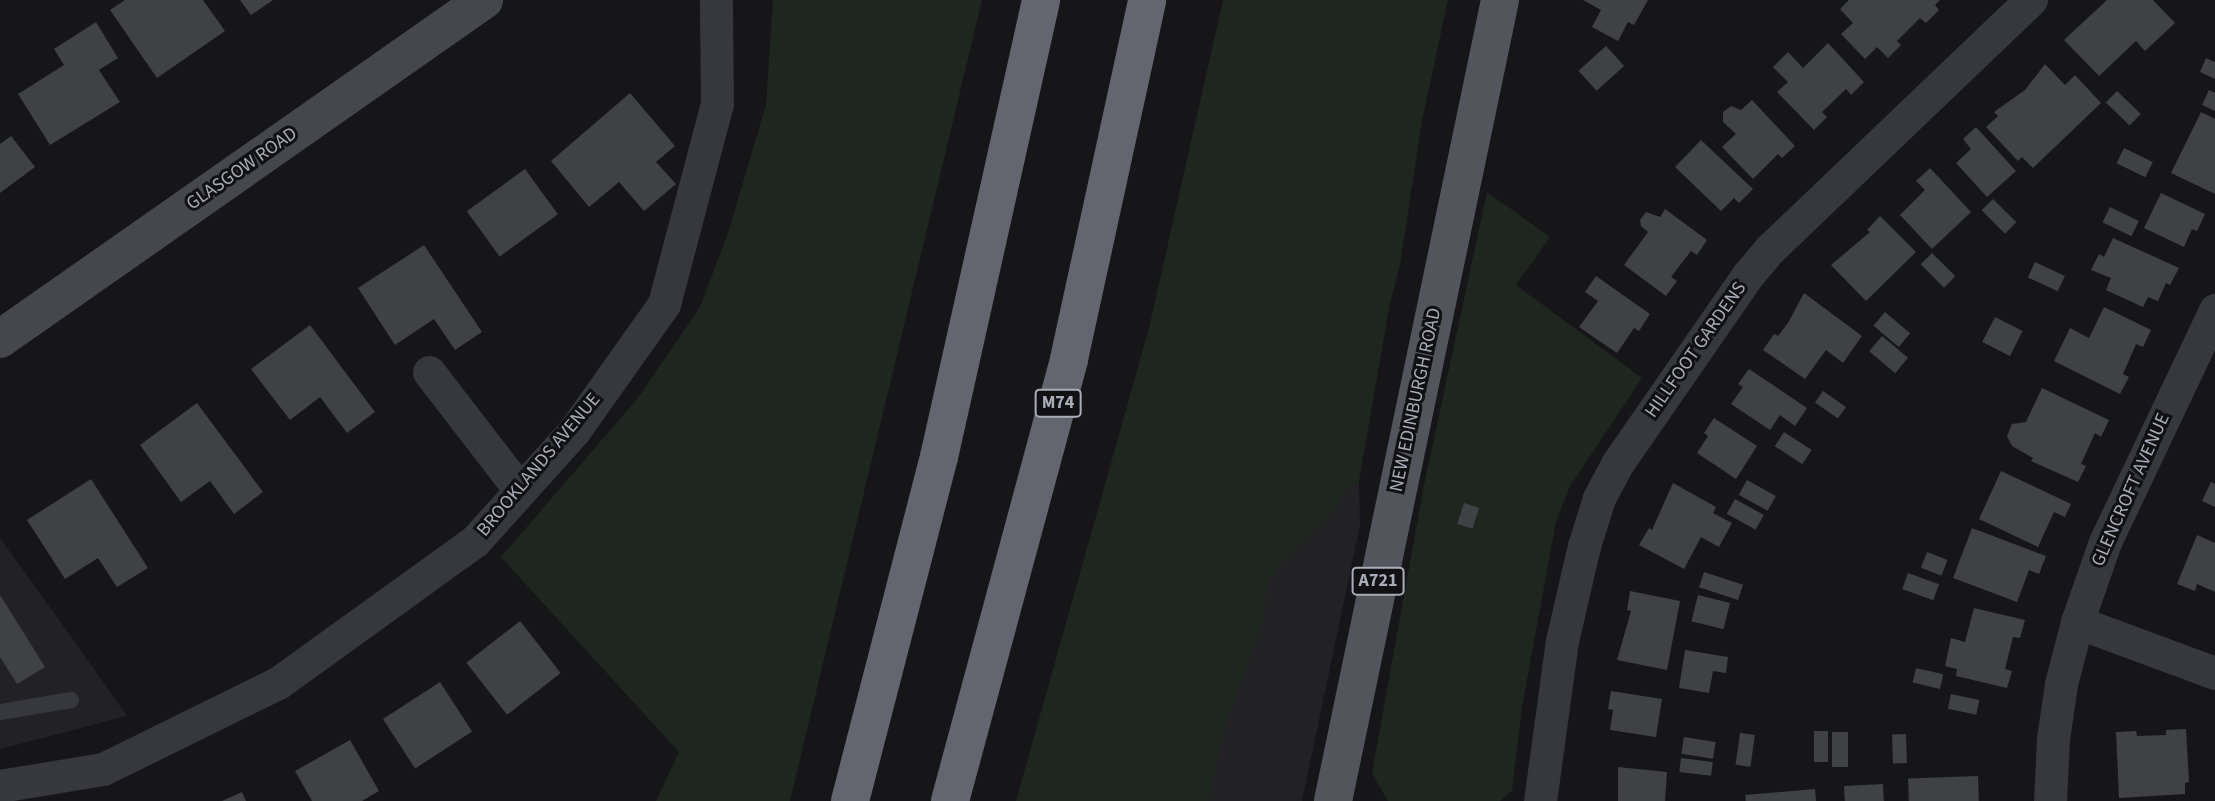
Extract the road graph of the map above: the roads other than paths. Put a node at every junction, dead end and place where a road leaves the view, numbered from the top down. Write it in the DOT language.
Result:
graph roads {
  1 [pos="484,0"];
  2 [pos="716,0"];
  3 [pos="1041,0"];
  4 [pos="1147,0"];
  5 [pos="1500,0"];
  6 [pos="2031,0"];
  7 [pos="2215,310"];
  8 [pos="0,339"];
  9 [pos="429,372"];
  10 [pos="520,490"];
  11 [pos="2077,622"];
  12 [pos="2215,673"];
  13 [pos="71,700"];
  14 [pos="0,712"];
  15 [pos="0,786"];
  16 [pos="850,801"];
  17 [pos="950,801"];
  18 [pos="1333,801"];
  19 [pos="1540,801"];
  20 [pos="2050,801"];
  1 -- 8 [label="main road, GLASGOW ROAD"];
  2 -- 10 [label="street, BROOKLANDS AVENUE"];
  3 -- 16 [label="highway"];
  4 -- 17 [label="highway, M74"];
  5 -- 18 [label="main road, NEW EDINBURGH ROAD / A721"];
  6 -- 19 [label="street, HILLFOOT GARDENS"];
  7 -- 11 [label="street, GLENCROFT AVENUE"];
  9 -- 10 [label="street"];
  10 -- 15 [label="street, BROOKLANDS AVENUE"];
  11 -- 12 [label="street"];
  11 -- 20 [label="street, GLENCROFT AVENUE"];
  13 -- 14 [label="lane"];
}
